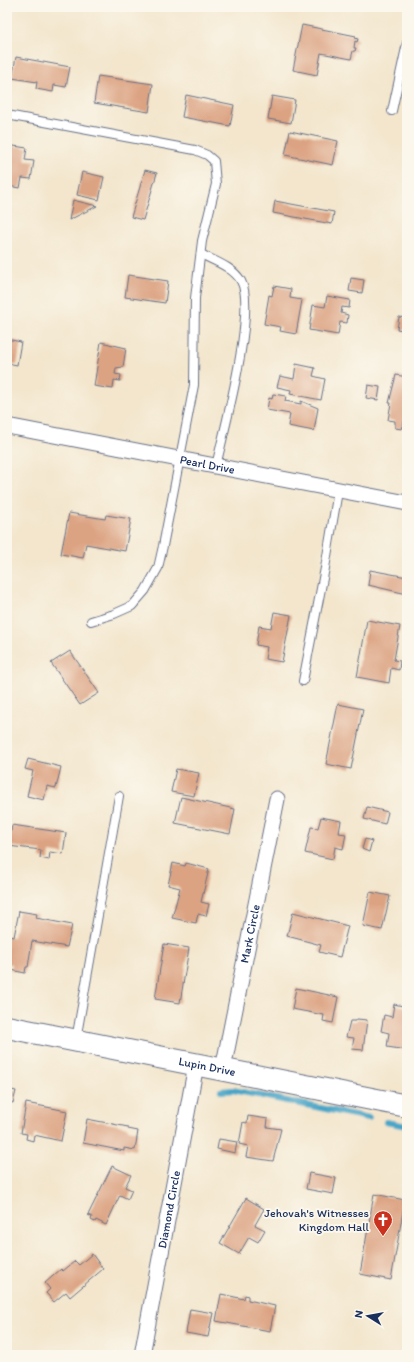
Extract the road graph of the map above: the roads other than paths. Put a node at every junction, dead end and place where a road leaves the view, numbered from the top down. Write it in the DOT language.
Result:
graph roads {
  1 [pos="407,43"];
  2 [pos="392,110"];
  3 [pos="7,115"];
  4 [pos="200,254"];
  5 [pos="7,426"];
  6 [pos="181,460"];
  7 [pos="216,466"];
  8 [pos="338,491"];
  9 [pos="407,503"];
  10 [pos="91,621"];
  11 [pos="303,681"];
  12 [pos="119,796"];
  13 [pos="277,799"];
  14 [pos="7,1027"];
  15 [pos="76,1041"];
  16 [pos="196,1065"];
  17 [pos="223,1069"];
  18 [pos="407,1106"];
  19 [pos="142,1355"];
  1 -- 2 [label="lane"];
  3 -- 4 [label="lane"];
  4 -- 6 [label="lane"];
  4 -- 7 [label="lane"];
  5 -- 6 [label="street, Pearl Drive"];
  6 -- 7 [label="street, Pearl Drive"];
  6 -- 10 [label="lane"];
  7 -- 8 [label="street, Pearl Drive"];
  8 -- 9 [label="street, Pearl Drive"];
  8 -- 11 [label="lane"];
  12 -- 15 [label="lane"];
  13 -- 17 [label="street, Mark Circle"];
  14 -- 15 [label="street, Lupin Drive"];
  15 -- 16 [label="street, Lupin Drive"];
  16 -- 17 [label="street, Lupin Drive"];
  16 -- 19 [label="street, Diamond Circle"];
  17 -- 18 [label="street, Lupin Drive"];
}
